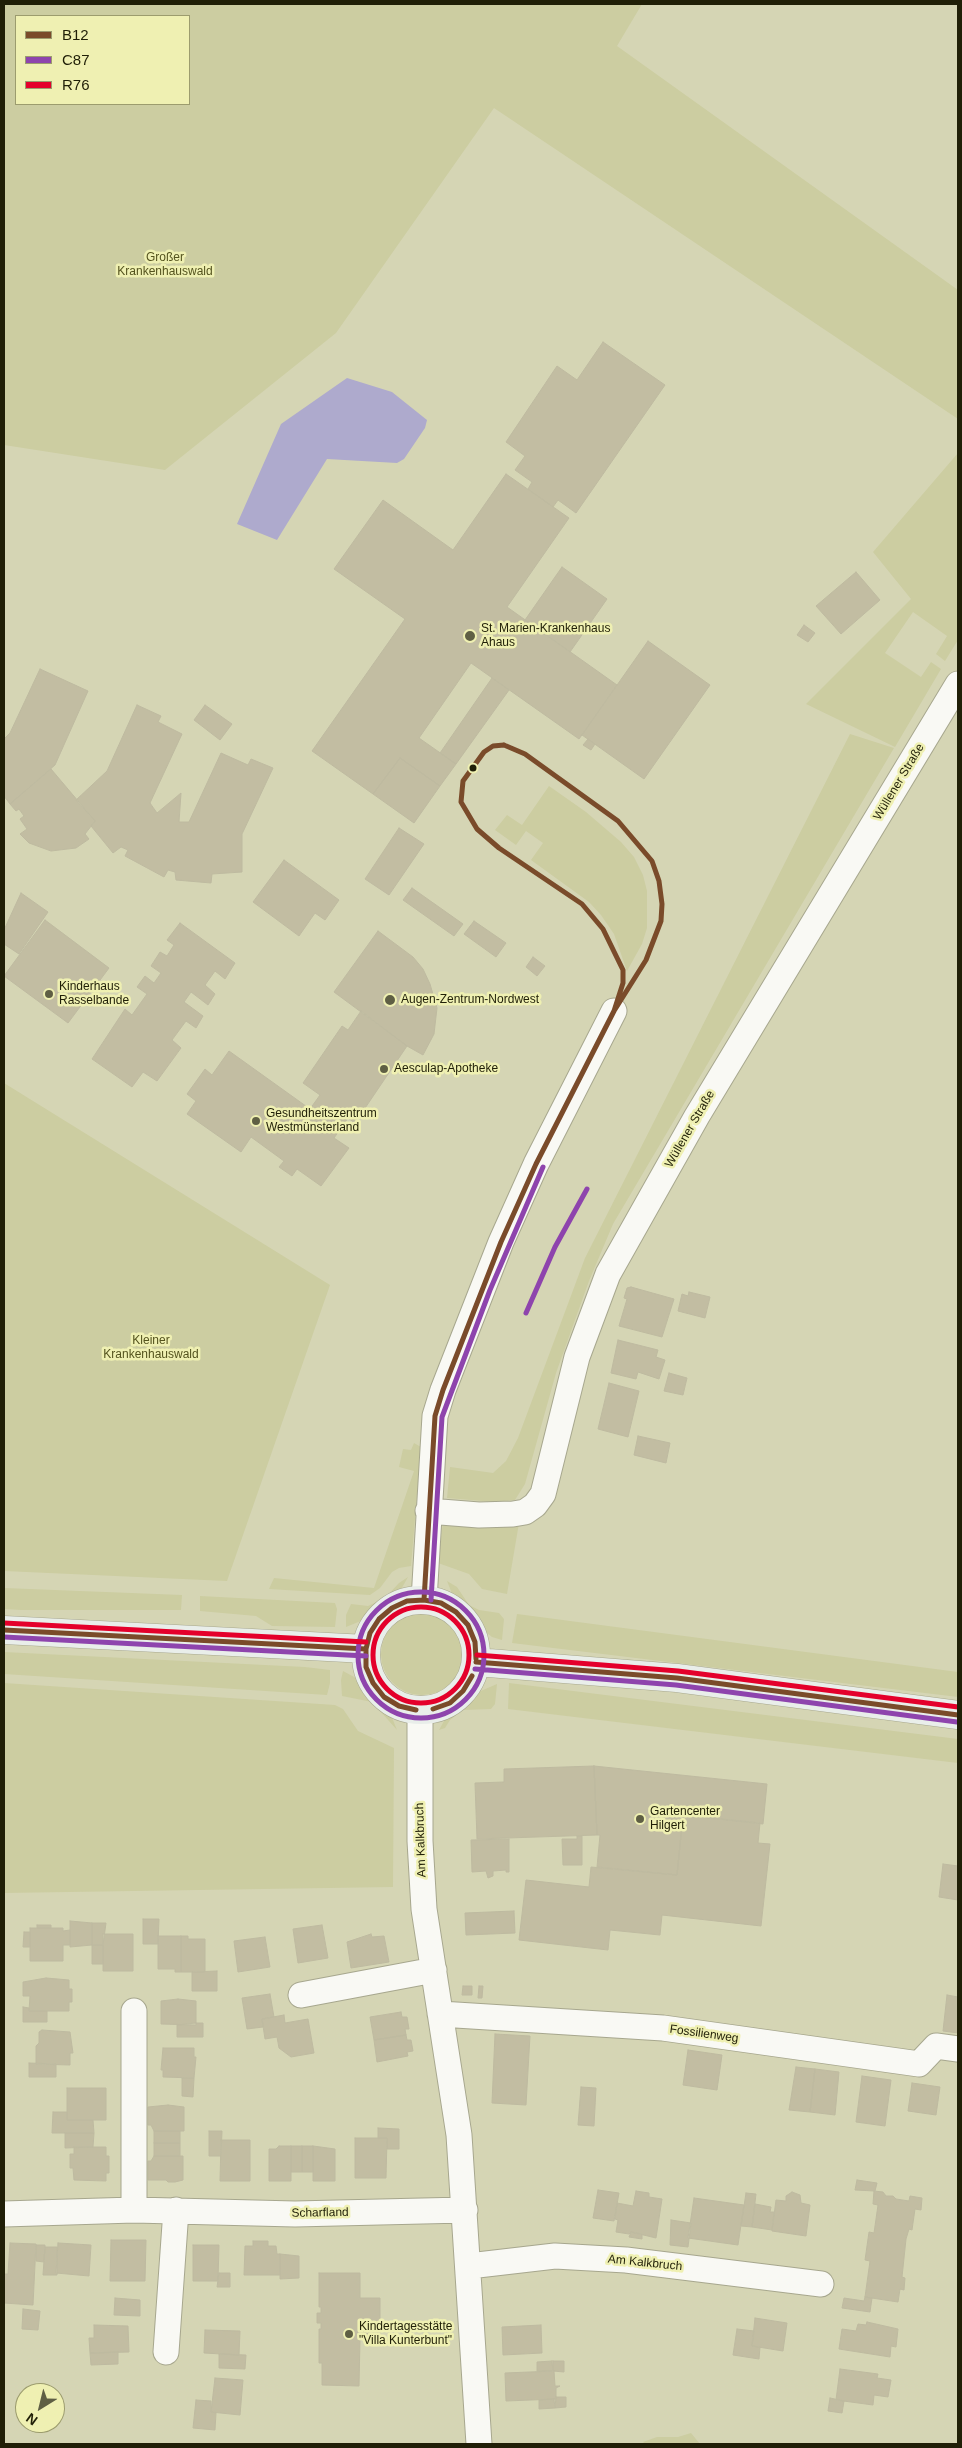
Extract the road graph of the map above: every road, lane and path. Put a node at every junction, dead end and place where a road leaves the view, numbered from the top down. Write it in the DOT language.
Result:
graph roads {
  1 [pos="958,684"];
  2 [pos="614,1011"];
  3 [pos="428,1511"];
  4 [pos="424,1600"];
  5 [pos="4,1630"];
  6 [pos="366,1649"];
  7 [pos="476,1662"];
  8 [pos="420,1710"];
  9 [pos="958,1715"];
  10 [pos="434,1970"];
  11 [pos="301,1995"];
  12 [pos="134,2012"];
  13 [pos="440,2014"];
  14 [pos="958,2049"];
  15 [pos="134,2210"];
  16 [pos="176,2210"];
  17 [pos="465,2210"];
  18 [pos="4,2214"];
  19 [pos="469,2266"];
  20 [pos="822,2284"];
  21 [pos="166,2352"];
  22 [pos="479,2444"];
  1 -- 3 [label="street, Wüllener Straße"];
  2 -- 3 [label="street"];
  3 -- 4 [label="street"];
  4 -- 6 [label="main road"];
  4 -- 7 [label="main road"];
  5 -- 6 [label="main road"];
  6 -- 8 [label="main road"];
  7 -- 8 [label="main road"];
  7 -- 9 [label="main road"];
  8 -- 10 [label="street, Am Kalkbruch"];
  10 -- 11 [label="street"];
  10 -- 13 [label="street, Am Kalkbruch"];
  12 -- 15 [label="street"];
  13 -- 14 [label="street, Fossilienweg"];
  13 -- 17 [label="street, Am Kalkbruch"];
  15 -- 16 [label="street, Scharfland"];
  15 -- 18 [label="street, Scharfland"];
  16 -- 17 [label="street, Scharfland"];
  16 -- 21 [label="street"];
  17 -- 19 [label="street, Am Kalkbruch"];
  19 -- 20 [label="street, Am Kalkbruch"];
  19 -- 22 [label="street, Am Kalkbruch"];
}
